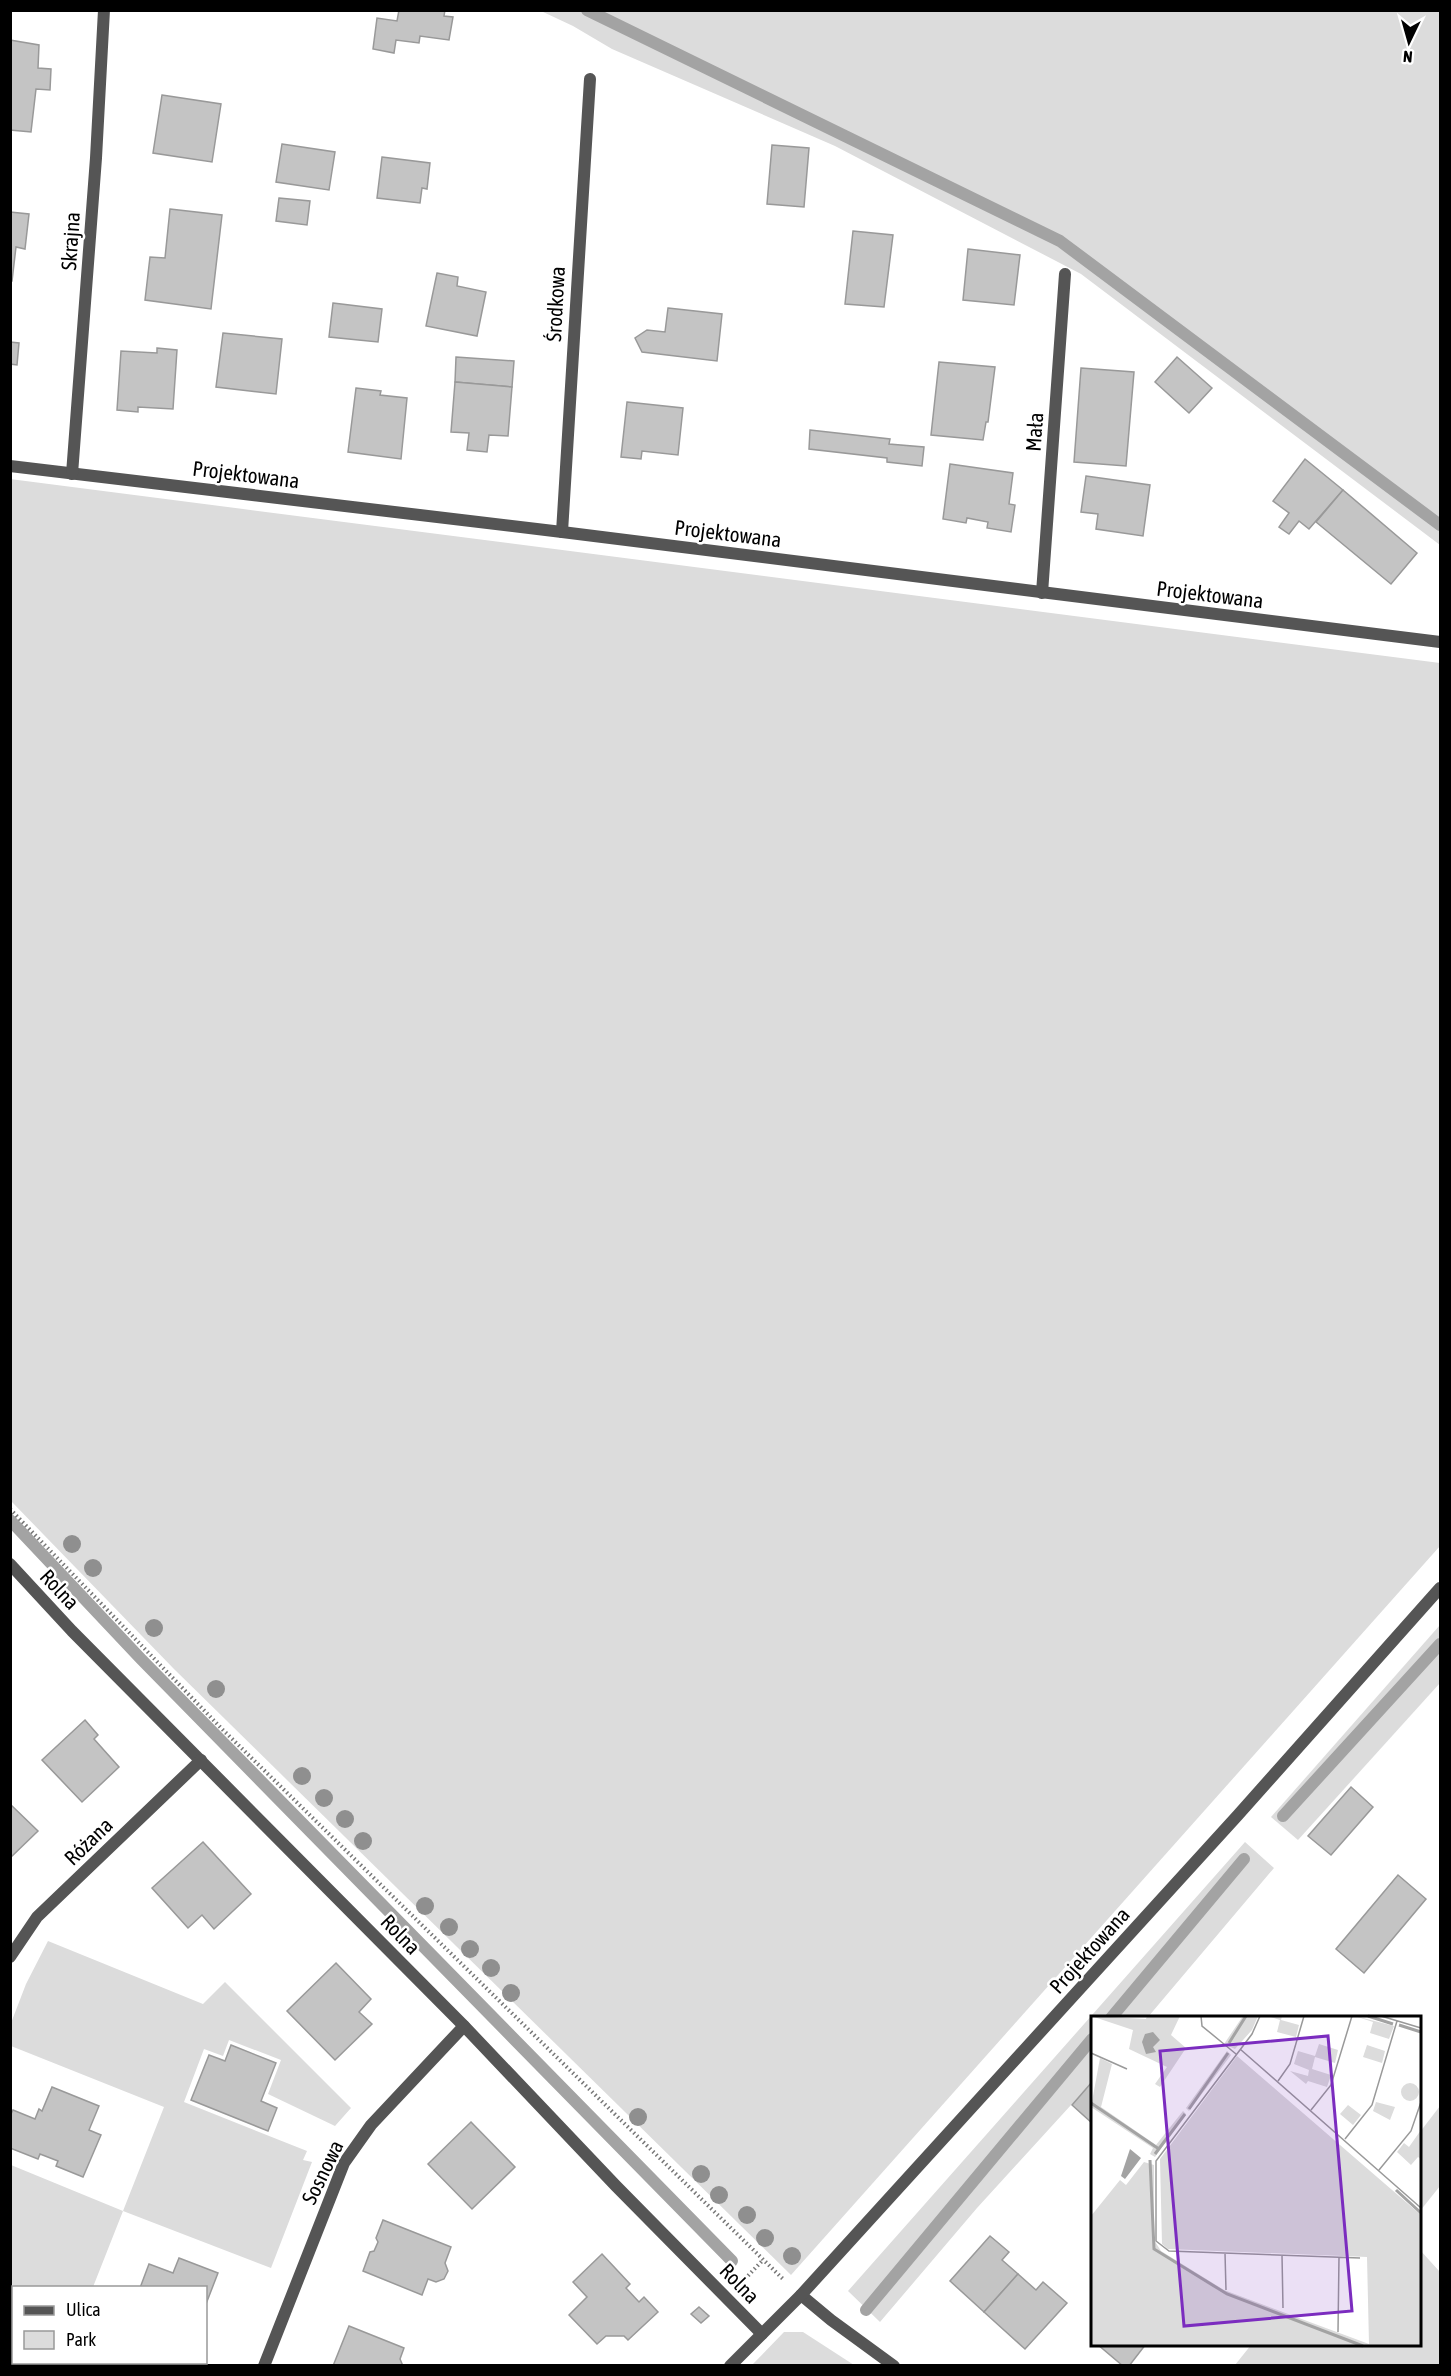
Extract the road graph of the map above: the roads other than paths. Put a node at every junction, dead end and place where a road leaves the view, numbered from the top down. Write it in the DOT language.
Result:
graph roads {
  1 [pos="104,10"];
  2 [pos="590,78"];
  3 [pos="1065,274"];
  4 [pos="10,466"];
  5 [pos="72,474"];
  6 [pos="562,532"];
  7 [pos="1042,593"];
  8 [pos="1440,642"];
  9 [pos="10,1564"];
  10 [pos="1440,1588"];
  11 [pos="201,1760"];
  12 [pos="10,1957"];
  13 [pos="464,2026"];
  14 [pos="801,2295"];
  15 [pos="762,2334"];
  16 [pos="264,2366"];
  17 [pos="730,2366"];
  18 [pos="894,2366"];
  1 -- 5 [label="street, Skrajna"];
  2 -- 6 [label="street, Środkowa"];
  3 -- 7 [label="street, Mała"];
  4 -- 5 [label="street, Projektowana"];
  5 -- 6 [label="street, Projektowana"];
  6 -- 7 [label="street, Projektowana"];
  7 -- 8 [label="street, Projektowana"];
  9 -- 11 [label="street, Rolna"];
  10 -- 14 [label="street, Projektowana"];
  11 -- 12 [label="street, Różana"];
  11 -- 13 [label="street, Rolna"];
  13 -- 15 [label="street, Rolna"];
  13 -- 16 [label="street, Sosnowa"];
  14 -- 15 [label="street, Projektowana"];
  14 -- 18 [label="street"];
  15 -- 17 [label="street, Projektowana"];
}
